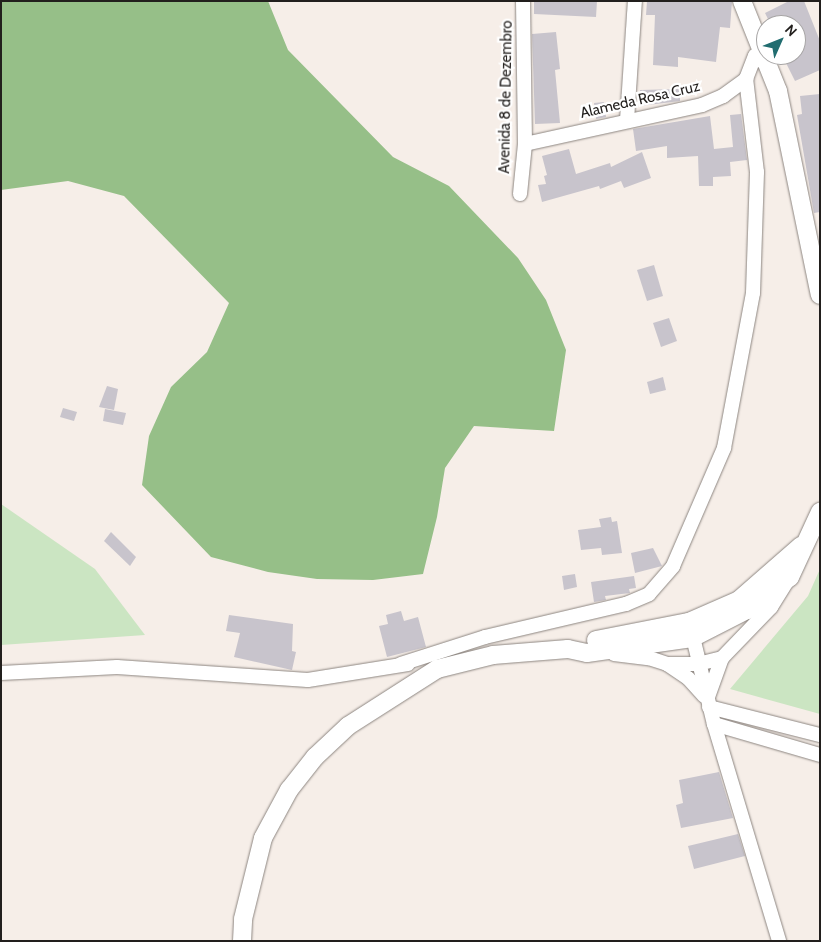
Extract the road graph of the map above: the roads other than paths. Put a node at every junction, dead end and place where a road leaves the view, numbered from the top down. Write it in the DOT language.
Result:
graph roads {
  1 [pos="523,1"];
  2 [pos="635,1"];
  3 [pos="742,1"];
  4 [pos="770,67"];
  5 [pos="746,79"];
  6 [pos="627,120"];
  7 [pos="525,144"];
  8 [pos="520,194"];
  9 [pos="815,235"];
  10 [pos="820,295"];
  11 [pos="820,512"];
  12 [pos="807,541"];
  13 [pos="790,577"];
  14 [pos="691,630"];
  15 [pos="568,649"];
  16 [pos="587,653"];
  17 [pos="722,658"];
  18 [pos="401,664"];
  19 [pos="667,664"];
  20 [pos="698,664"];
  21 [pos="437,669"];
  22 [pos="1,673"];
  23 [pos="708,704"];
  24 [pos="714,724"];
  25 [pos="820,736"];
  26 [pos="820,755"];
  27 [pos="242,941"];
  28 [pos="779,941"];
  1 -- 7 [label="street, Avenida 8 de Dezembro"];
  2 -- 6 [label="street"];
  3 -- 4 [label="main road"];
  4 -- 5 [label="street"];
  4 -- 9 [label="main road"];
  5 -- 6 [label="street, Alameda Rosa Cruz"];
  5 -- 18 [label="street"];
  6 -- 7 [label="street, Alameda Rosa Cruz"];
  7 -- 8 [label="street, Avenida 8 de Dezembro"];
  9 -- 10 [label="main road"];
  11 -- 12 [label="main road"];
  12 -- 13 [label="main road"];
  12 -- 14 [label="main road"];
  13 -- 14 [label="main road"];
  13 -- 17 [label="street"];
  14 -- 15 [label="main road"];
  14 -- 16 [label="main road"];
  14 -- 20 [label="street"];
  15 -- 16 [label="main road"];
  15 -- 21 [label="main road"];
  16 -- 19 [label="street"];
  17 -- 20 [label="street"];
  17 -- 23 [label="street"];
  18 -- 21 [label="street"];
  18 -- 22 [label="street"];
  19 -- 20 [label="street"];
  19 -- 23 [label="street"];
  20 -- 23 [label="street"];
  21 -- 27 [label="main road"];
  23 -- 24 [label="street"];
  23 -- 25 [label="street"];
  24 -- 26 [label="street"];
  24 -- 28 [label="street"];
}
